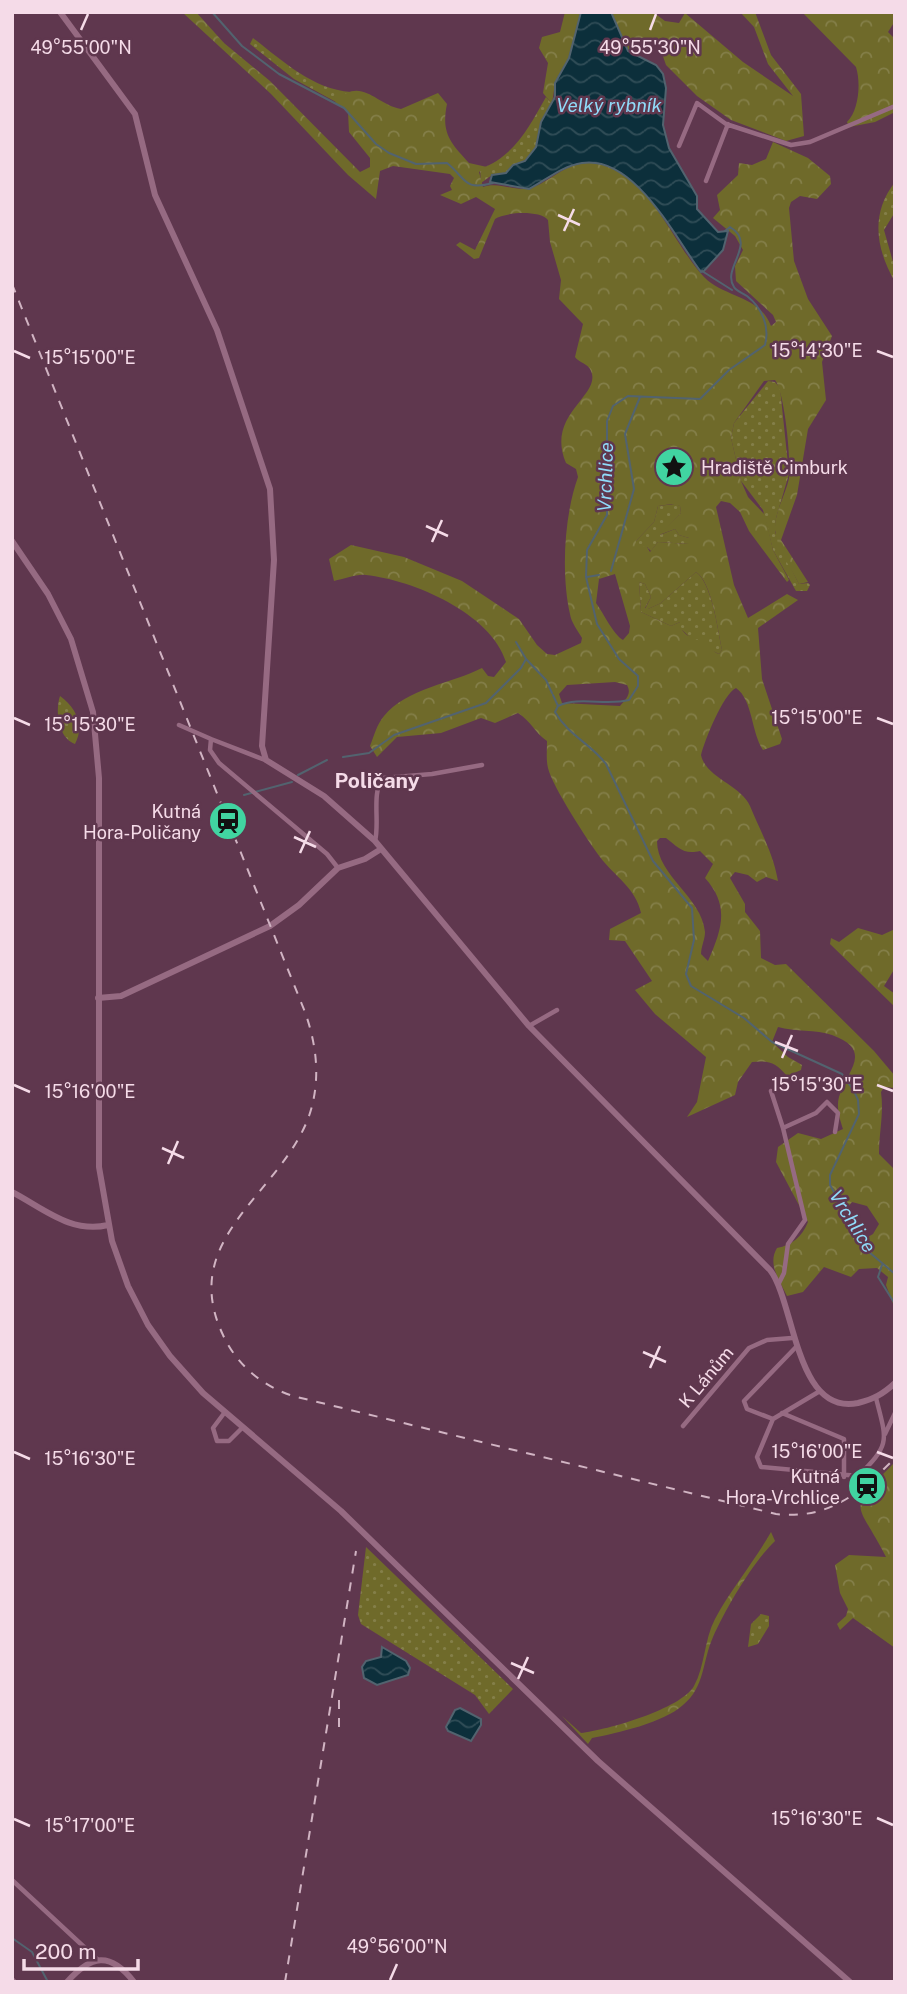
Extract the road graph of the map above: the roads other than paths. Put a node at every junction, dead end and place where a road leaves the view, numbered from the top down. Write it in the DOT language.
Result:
graph roads {
  1 [pos="60,12"];
  2 [pos="895,106"];
  3 [pos="728,124"];
  4 [pos="679,146"];
  5 [pos="706,181"];
  6 [pos="12,541"];
  7 [pos="179,725"];
  8 [pos="211,739"];
  9 [pos="266,760"];
  10 [pos="482,765"];
  11 [pos="375,841"];
  12 [pos="381,849"];
  13 [pos="338,868"];
  14 [pos="98,998"];
  15 [pos="557,1010"];
  16 [pos="529,1026"];
  17 [pos="771,1091"];
  18 [pos="783,1128"];
  19 [pos="835,1132"];
  20 [pos="12,1192"];
  21 [pos="107,1225"];
  22 [pos="779,1283"];
  23 [pos="792,1338"];
  24 [pos="796,1347"];
  25 [pos="895,1383"];
  26 [pos="820,1391"];
  27 [pos="876,1398"];
  28 [pos="225,1412"];
  29 [pos="782,1413"];
  30 [pos="895,1413"];
  31 [pos="774,1419"];
  32 [pos="682,1426"];
  33 [pos="243,1427"];
  34 [pos="885,1434"];
  35 [pos="844,1477"];
  36 [pos="12,1880"];
  37 [pos="97,1959"];
  38 [pos="67,1982"];
  39 [pos="134,1982"];
  40 [pos="850,1982"];
  1 -- 9 [label="street"];
  2 -- 3 [label="street"];
  3 -- 4 [label="street"];
  3 -- 5 [label="street"];
  6 -- 14 [label="street"];
  7 -- 8 [label="street"];
  8 -- 9 [label="street"];
  8 -- 13 [label="street"];
  9 -- 11 [label="street"];
  10 -- 11 [label="street"];
  11 -- 12 [label="street"];
  12 -- 13 [label="street"];
  12 -- 16 [label="street"];
  13 -- 14 [label="street"];
  14 -- 21 [label="street"];
  15 -- 16 [label="street"];
  16 -- 22 [label="street"];
  17 -- 18 [label="street"];
  18 -- 19 [label="street"];
  18 -- 22 [label="street"];
  20 -- 21 [label="street"];
  21 -- 28 [label="street"];
  22 -- 23 [label="street"];
  23 -- 24 [label="street"];
  23 -- 32 [label="street, K Lánům"];
  24 -- 26 [label="street"];
  24 -- 31 [label="street"];
  25 -- 27 [label="street"];
  26 -- 27 [label="street"];
  26 -- 29 [label="street"];
  27 -- 34 [label="street"];
  28 -- 33 [label="street"];
  28 -- 33 [label="street"];
  29 -- 31 [label="street"];
  29 -- 35 [label="street"];
  30 -- 34 [label="street"];
  31 -- 35 [label="street"];
  33 -- 40 [label="street"];
  34 -- 35 [label="street"];
  36 -- 37 [label="street"];
  37 -- 38 [label="street"];
  37 -- 39 [label="street"];
}
